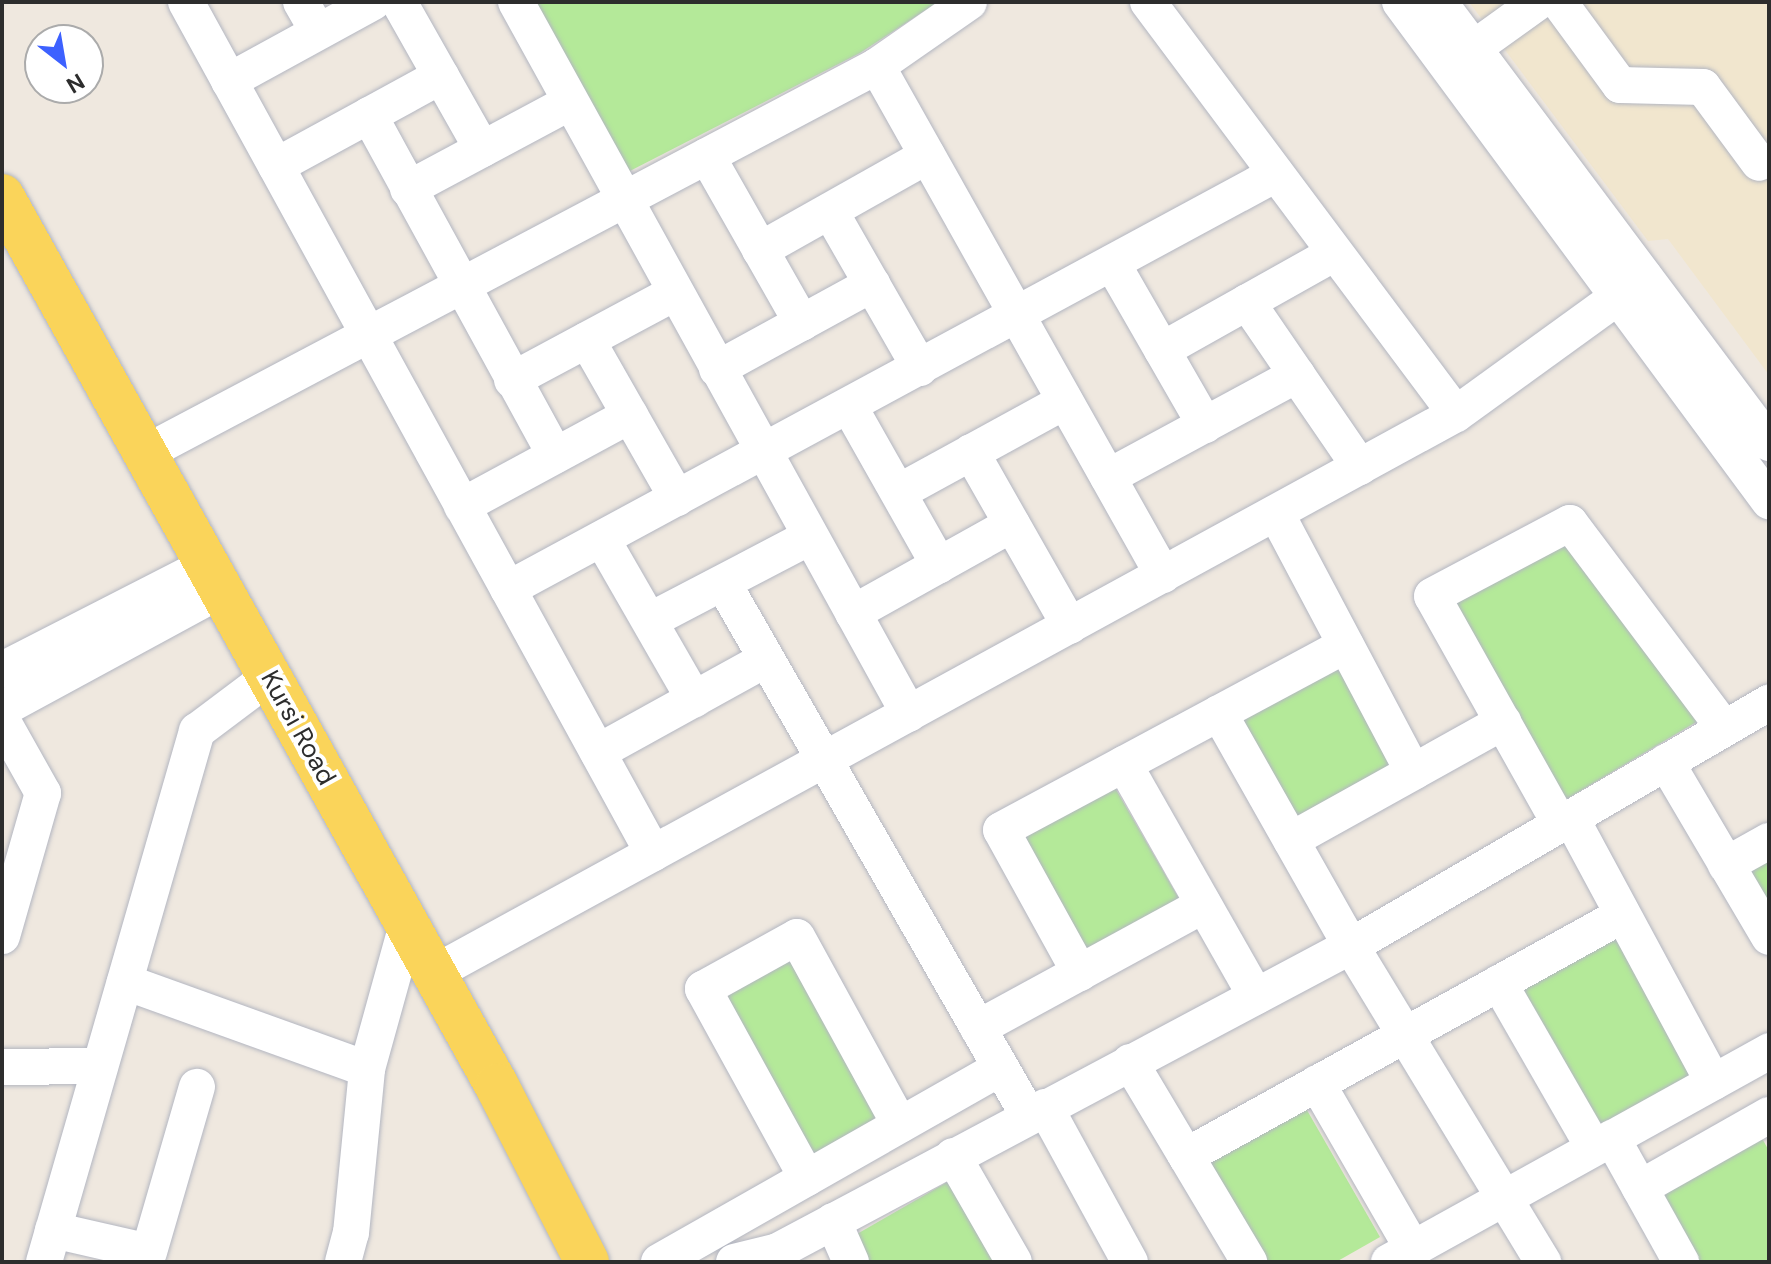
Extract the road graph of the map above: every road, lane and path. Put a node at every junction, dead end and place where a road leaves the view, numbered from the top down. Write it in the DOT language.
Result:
graph roads {
  1 [pos="186,2"];
  2 [pos="373,2"];
  3 [pos="399,2"];
  4 [pos="516,2"];
  5 [pos="969,2"];
  6 [pos="1148,2"];
  7 [pos="1400,2"];
  8 [pos="1439,2"];
  9 [pos="1538,2"];
  10 [pos="1559,2"];
  11 [pos="310,17"];
  12 [pos="1474,48"];
  13 [pos="877,66"];
  14 [pos="441,76"];
  15 [pos="229,81"];
  16 [pos="570,102"];
  17 [pos="369,115"];
  18 [pos="482,149"];
  19 [pos="707,156"];
  20 [pos="927,156"];
  21 [pos="1759,163"];
  22 [pos="276,166"];
  23 [pos="1276,174"];
  24 [pos="408,189"];
  25 [pos="2,196"];
  26 [pos="623,201"];
  27 [pos="830,211"];
  28 [pos="760,250"];
  29 [pos="1335,253"];
  30 [pos="1112,263"];
  31 [pos="872,284"];
  32 [pos="459,287"];
  33 [pos="1631,287"];
  34 [pos="674,293"];
  35 [pos="1247,302"];
  36 [pos="1017,316"];
  37 [pos="802,323"];
  38 [pos="369,335"];
  39 [pos="587,340"];
  40 [pos="1162,350"];
  41 [pos="920,368"];
  42 [pos="717,369"];
  43 [pos="1297,375"];
  44 [pos="512,380"];
  45 [pos="1065,401"];
  46 [pos="849,406"];
  47 [pos="1456,414"];
  48 [pos="630,415"];
  49 [pos="1205,425"];
  50 [pos="1769,443"];
  51 [pos="763,452"];
  52 [pos="971,452"];
  53 [pos="145,453"];
  54 [pos="555,455"];
  55 [pos="1360,467"];
  56 [pos="1108,477"];
  57 [pos="899,492"];
  58 [pos="677,498"];
  59 [pos="1769,501"];
  60 [pos="462,506"];
  61 [pos="1276,513"];
  62 [pos="1012,524"];
  63 [pos="810,537"];
  64 [pos="602,539"];
  65 [pos="939,565"];
  66 [pos="1163,575"];
  67 [pos="214,577"];
  68 [pos="723,583"];
  69 [pos="508,589"];
  70 [pos="853,613"];
  71 [pos="651,620"];
  72 [pos="1070,626"];
  73 [pos="1346,645"];
  74 [pos="765,660"];
  75 [pos="2,670"];
  76 [pos="269,677"];
  77 [pos="694,699"];
  78 [pos="1769,703"];
  79 [pos="2,709"];
  80 [pos="1219,713"];
  81 [pos="909,714"];
  82 [pos="2,720"];
  83 [pos="1503,722"];
  84 [pos="1724,728"];
  85 [pos="598,752"];
  86 [pos="822,761"];
  87 [pos="1666,762"];
  88 [pos="1124,764"];
  89 [pos="1413,772"];
  90 [pos="1566,821"];
  91 [pos="1291,840"];
  92 [pos="1769,841"];
  93 [pos="653,853"];
  94 [pos="1726,865"];
  95 [pos="1204,905"];
  96 [pos="1623,915"];
  97 [pos="407,925"];
  98 [pos="2,936"];
  99 [pos="1769,937"];
  100 [pos="1351,946"];
  101 [pos="434,973"];
  102 [pos="1080,973"];
  103 [pos="125,982"];
  104 [pos="1499,983"];
  105 [pos="1256,996"];
  106 [pos="978,1028"];
  107 [pos="1405,1035"];
  108 [pos="1769,1051"];
  109 [pos="1130,1062"];
  110 [pos="100,1066"];
  111 [pos="2,1067"];
  112 [pos="1001,1068"];
  113 [pos="367,1069"];
  114 [pos="1713,1082"];
  115 [pos="1317,1083"];
  116 [pos="197,1087"];
  117 [pos="1036,1111"];
  118 [pos="1768,1118"];
  119 [pos="900,1125"];
  120 [pos="1603,1143"];
  121 [pos="953,1156"];
  122 [pos="1186,1156"];
  123 [pos="807,1178"];
  124 [pos="1640,1188"];
  125 [pos="1505,1198"];
  126 [pos="833,1221"];
  127 [pos="48,1246"];
  128 [pos="1401,1255"];
  129 [pos="343,1262"];
  130 [pos="587,1262"];
  131 [pos="659,1262"];
  132 [pos="734,1262"];
  133 [pos="851,1262"];
  134 [pos="1014,1262"];
  135 [pos="1130,1262"];
  136 [pos="1249,1262"];
  137 [pos="1543,1262"];
  138 [pos="1681,1262"];
  1 -- 15 [label="street"];
  2 -- 11 [label="street"];
  3 -- 14 [label="street"];
  4 -- 16 [label="street"];
  5 -- 13 [label="street"];
  6 -- 23 [label="street"];
  7 -- 33 [label="street"];
  8 -- 12 [label="street"];
  9 -- 12 [label="street"];
  10 -- 21 [label="street"];
  11 -- 15 [label="street"];
  12 -- 33 [label="street"];
  13 -- 19 [label="street"];
  13 -- 20 [label="street"];
  14 -- 17 [label="street"];
  14 -- 18 [label="street"];
  15 -- 22 [label="street"];
  16 -- 18 [label="street"];
  16 -- 26 [label="street"];
  17 -- 22 [label="street"];
  17 -- 24 [label="street"];
  18 -- 24 [label="street"];
  19 -- 26 [label="street"];
  19 -- 28 [label="street"];
  20 -- 27 [label="street"];
  20 -- 36 [label="street"];
  22 -- 38 [label="street"];
  23 -- 29 [label="street"];
  23 -- 30 [label="street"];
  24 -- 32 [label="street"];
  25 -- 53 [label="main road, Kursi Road"];
  26 -- 32 [label="street"];
  26 -- 34 [label="street"];
  27 -- 28 [label="street"];
  27 -- 31 [label="street"];
  28 -- 37 [label="street"];
  29 -- 35 [label="street"];
  29 -- 47 [label="street"];
  30 -- 36 [label="street"];
  30 -- 40 [label="street"];
  31 -- 37 [label="street"];
  31 -- 41 [label="street"];
  32 -- 38 [label="street"];
  32 -- 44 [label="street"];
  33 -- 47 [label="street"];
  33 -- 50 [label="street"];
  33 -- 59 [label="street"];
  34 -- 39 [label="street"];
  34 -- 42 [label="street"];
  35 -- 40 [label="street"];
  35 -- 43 [label="street"];
  36 -- 41 [label="street"];
  36 -- 45 [label="street"];
  37 -- 42 [label="street"];
  38 -- 53 [label="street"];
  38 -- 60 [label="street"];
  39 -- 44 [label="street"];
  39 -- 48 [label="street"];
  40 -- 49 [label="street"];
  41 -- 46 [label="street"];
  42 -- 51 [label="street"];
  43 -- 49 [label="street"];
  43 -- 55 [label="street"];
  44 -- 54 [label="street"];
  45 -- 52 [label="street"];
  45 -- 56 [label="street"];
  46 -- 51 [label="street"];
  46 -- 57 [label="street"];
  47 -- 55 [label="street"];
  48 -- 54 [label="street"];
  48 -- 58 [label="street"];
  49 -- 56 [label="street"];
  51 -- 58 [label="street"];
  51 -- 63 [label="street"];
  52 -- 57 [label="street"];
  52 -- 62 [label="street"];
  53 -- 67 [label="main road, Kursi Road"];
  54 -- 60 [label="street"];
  55 -- 61 [label="street"];
  56 -- 66 [label="street"];
  57 -- 65 [label="street"];
  58 -- 64 [label="street"];
  60 -- 69 [label="street"];
  61 -- 66 [label="street"];
  61 -- 73 [label="street"];
  62 -- 65 [label="street"];
  62 -- 72 [label="street"];
  63 -- 68 [label="street"];
  63 -- 70 [label="street"];
  64 -- 69 [label="street"];
  64 -- 71 [label="street"];
  65 -- 70 [label="street"];
  66 -- 72 [label="street"];
  67 -- 75 [label="street"];
  67 -- 76 [label="main road, Kursi Road"];
  67 -- 79 [label="street"];
  68 -- 71 [label="street"];
  68 -- 74 [label="street"];
  69 -- 85 [label="street"];
  70 -- 81 [label="street"];
  71 -- 77 [label="street"];
  72 -- 81 [label="street"];
  73 -- 80 [label="street"];
  73 -- 89 [label="street"];
  74 -- 77 [label="street"];
  74 -- 86 [label="street"];
  76 -- 97 [label="main road, Kursi Road"];
  76 -- 103 [label="street"];
  77 -- 85 [label="street"];
  78 -- 84 [label="street"];
  80 -- 88 [label="street"];
  80 -- 91 [label="street"];
  81 -- 86 [label="street"];
  82 -- 98 [label="street"];
  83 -- 84 [label="street"];
  83 -- 89 [label="street"];
  83 -- 90 [label="street"];
  84 -- 87 [label="street"];
  85 -- 93 [label="street"];
  86 -- 93 [label="street"];
  86 -- 106 [label="street"];
  87 -- 90 [label="street"];
  87 -- 94 [label="street"];
  88 -- 95 [label="street"];
  88 -- 102 [label="street"];
  89 -- 91 [label="street"];
  90 -- 96 [label="street"];
  90 -- 100 [label="street"];
  91 -- 100 [label="street"];
  92 -- 94 [label="street"];
  93 -- 101 [label="street"];
  94 -- 99 [label="street"];
  95 -- 102 [label="street"];
  95 -- 105 [label="street"];
  96 -- 104 [label="street"];
  96 -- 114 [label="street"];
  97 -- 101 [label="main road, Kursi Road"];
  97 -- 113 [label="street"];
  100 -- 105 [label="street"];
  100 -- 107 [label="street"];
  101 -- 130 [label="main road, Kursi Road"];
  102 -- 106 [label="street"];
  103 -- 110 [label="street"];
  103 -- 113 [label="street"];
  104 -- 107 [label="street"];
  104 -- 120 [label="street"];
  105 -- 109 [label="street"];
  106 -- 112 [label="street"];
  107 -- 115 [label="street"];
  107 -- 125 [label="street"];
  108 -- 114 [label="street"];
  109 -- 117 [label="street"];
  109 -- 122 [label="street"];
  110 -- 111 [label="street"];
  110 -- 127 [label="street"];
  112 -- 117 [label="street"];
  112 -- 119 [label="street"];
  113 -- 129 [label="street"];
  114 -- 120 [label="street"];
  115 -- 122 [label="street"];
  115 -- 128 [label="street"];
  116 -- 127 [label="street"];
  117 -- 121 [label="street"];
  117 -- 135 [label="street"];
  118 -- 124 [label="street"];
  119 -- 123 [label="street"];
  119 -- 123 [label="street"];
  120 -- 124 [label="street"];
  120 -- 125 [label="street"];
  121 -- 126 [label="street"];
  121 -- 134 [label="street"];
  122 -- 136 [label="street"];
  123 -- 131 [label="street"];
  124 -- 138 [label="street"];
  125 -- 128 [label="street"];
  125 -- 137 [label="street"];
  126 -- 132 [label="street"];
  126 -- 133 [label="street"];
}
